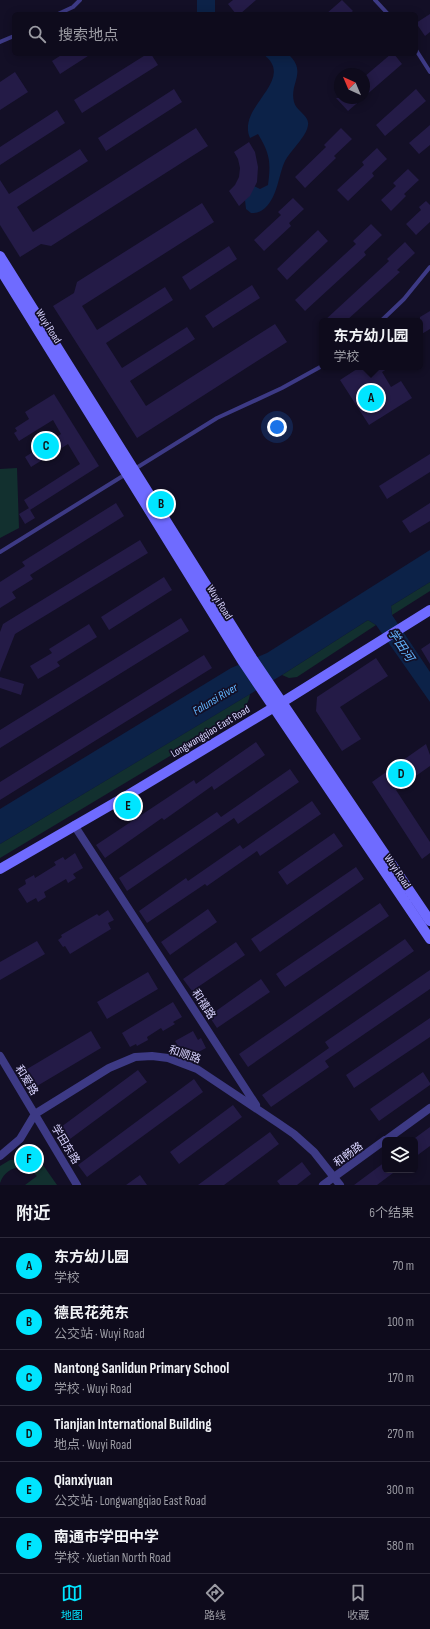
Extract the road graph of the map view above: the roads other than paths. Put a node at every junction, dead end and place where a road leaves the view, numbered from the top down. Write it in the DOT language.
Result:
graph roads {
  1 [pos="80,0"];
  2 [pos="375,0"];
  3 [pos="62,12"];
  4 [pos="386,12"];
  5 [pos="12,37"];
  6 [pos="0,42"];
  7 [pos="418,53"];
  8 [pos="430,72"];
  9 [pos="0,256"];
  10 [pos="430,267"];
  11 [pos="0,269"];
  12 [pos="385,318"];
  13 [pos="319,368"];
  14 [pos="130,472"];
  15 [pos="0,552"];
  16 [pos="430,610"];
  17 [pos="276,705"];
  18 [pos="74,825"];
  19 [pos="0,869"];
  20 [pos="430,921"];
  21 [pos="430,939"];
  22 [pos="0,1056"];
  23 [pos="430,1108"];
  24 [pos="259,1110"];
  25 [pos="35,1114"];
  26 [pos="389,1137"];
  27 [pos="382,1142"];
  28 [pos="0,1156"];
  29 [pos="334,1177"];
  30 [pos="77,1185"];
  31 [pos="323,1185"];
  32 [pos="340,1185"];
  1 -- 3 [label="lane"];
  2 -- 4 [label="lane"];
  5 -- 6 [label="lane"];
  7 -- 8 [label="lane"];
  9 -- 14 [label="main road, Wuyi Road"];
  10 -- 12 [label="lane"];
  11 -- 14 [label="main road, Wuyi Road"];
  13 -- 14 [label="lane"];
  14 -- 15 [label="lane"];
  14 -- 17 [label="main road, Wuyi Road"];
  16 -- 17 [label="main road, Longwangqiao East Road"];
  17 -- 18 [label="main road, Longwangqiao East Road"];
  17 -- 20 [label="main road, Wuyi Road"];
  17 -- 21 [label="main road, Wuyi Road"];
  18 -- 19 [label="main road, Longwangqiao East Road"];
  18 -- 24 [label="street, 和禧路"];
  22 -- 25 [label="street, 和爱路"];
  23 -- 26 [label="street, 和畅路"];
  24 -- 25 [label="street, 和顺路"];
  24 -- 29 [label="street, 和禧路"];
  25 -- 28 [label="street"];
  25 -- 30 [label="street, 学田东路"];
  27 -- 29 [label="street, 和畅路"];
  29 -- 31 [label="street, 和畅路"];
  29 -- 32 [label="street, 和禧路"];
}
